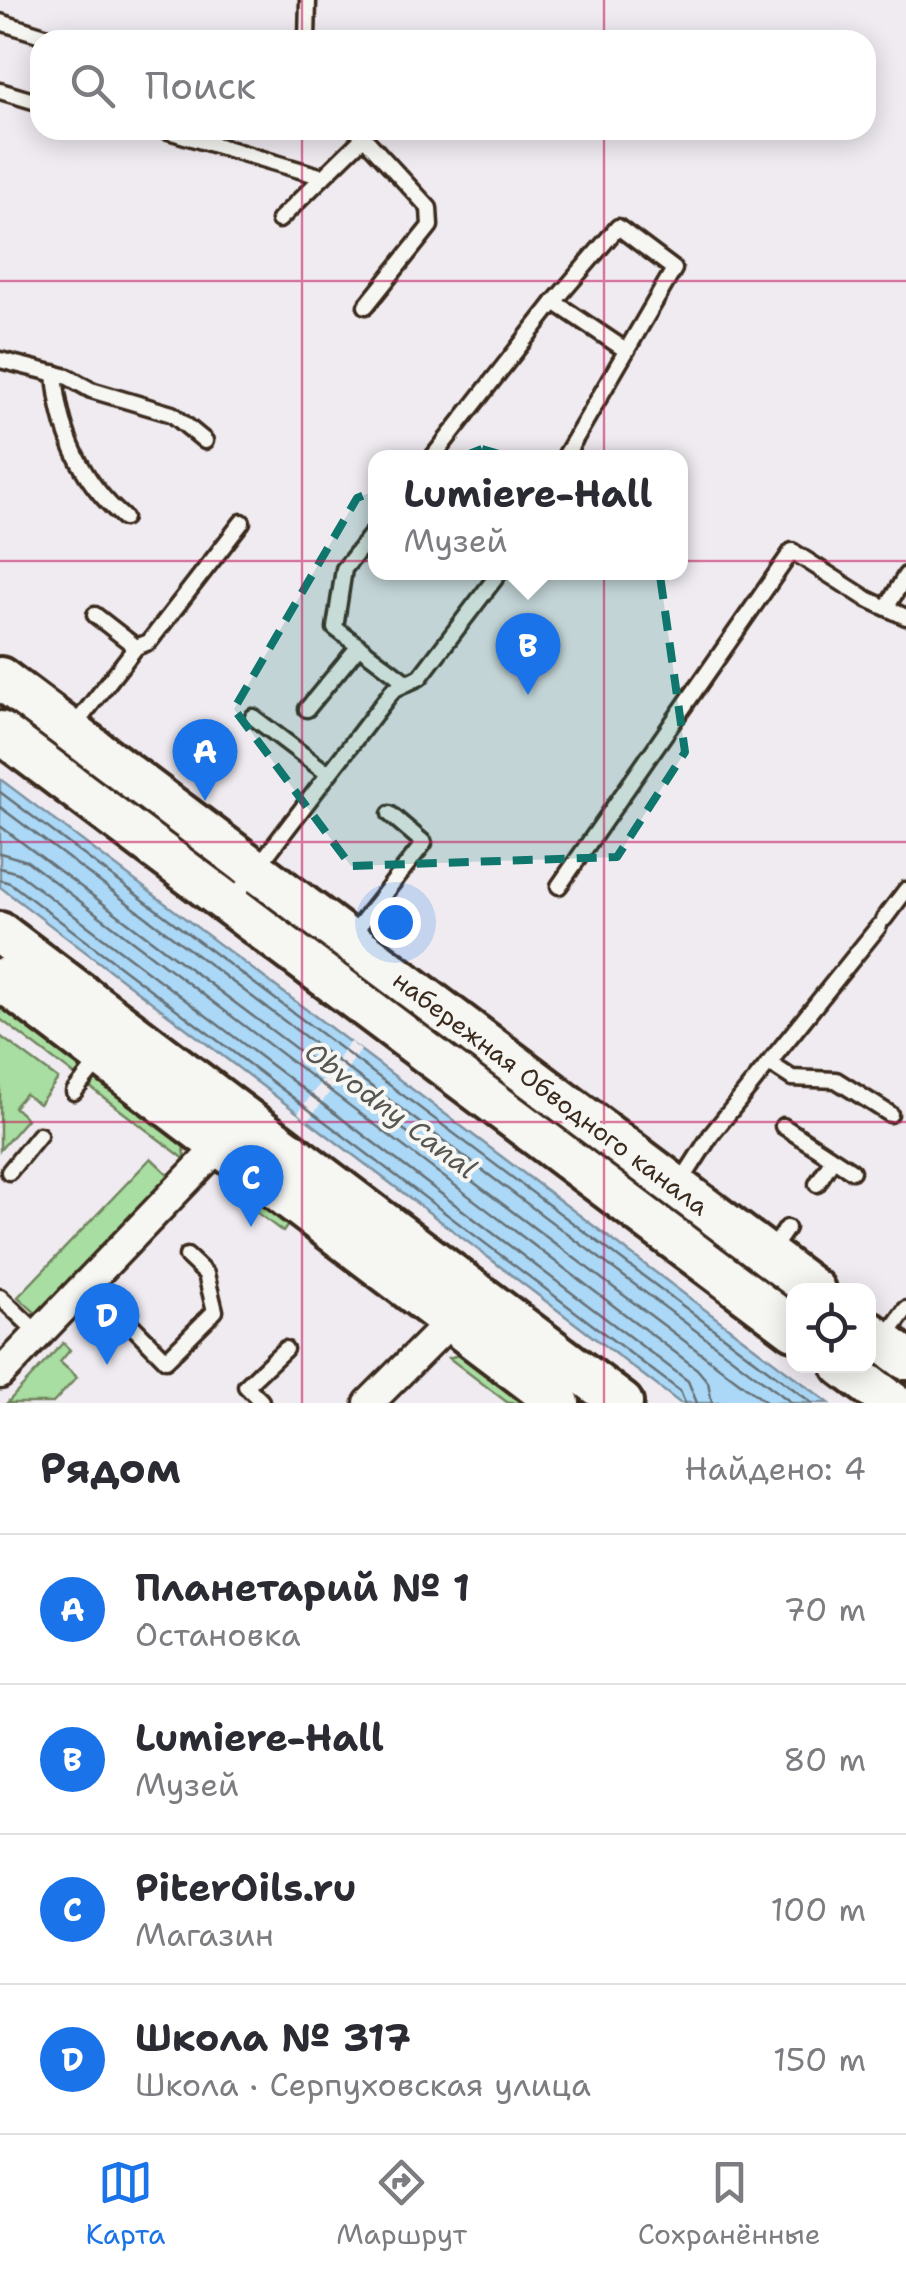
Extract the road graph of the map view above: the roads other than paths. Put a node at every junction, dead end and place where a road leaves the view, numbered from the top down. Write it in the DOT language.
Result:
graph roads {
  1 [pos="308,0"];
  2 [pos="0,22"];
  3 [pos="34,30"];
  4 [pos="307,30"];
  5 [pos="0,91"];
  6 [pos="30,100"];
  7 [pos="199,140"];
  8 [pos="356,140"];
  9 [pos="367,140"];
  10 [pos="324,177"];
  11 [pos="279,220"];
  12 [pos="554,302"];
  13 [pos="366,306"];
  14 [pos="624,349"];
  15 [pos="0,360"];
  16 [pos="54,373"];
  17 [pos="205,440"];
  18 [pos="438,450"];
  19 [pos="568,450"];
  20 [pos="124,518"];
  21 [pos="242,522"];
  22 [pos="368,539"];
  23 [pos="906,575"];
  24 [pos="494,580"];
  25 [pos="888,605"];
  26 [pos="95,615"];
  27 [pos="906,617"];
  28 [pos="359,646"];
  29 [pos="136,647"];
  30 [pos="0,678"];
  31 [pos="407,684"];
  32 [pos="308,709"];
  33 [pos="253,717"];
  34 [pos="70,731"];
  35 [pos="0,732"];
  36 [pos="327,773"];
  37 [pos="390,814"];
  38 [pos="254,869"];
  39 [pos="559,886"];
  40 [pos="906,890"];
  41 [pos="229,904"];
  42 [pos="0,933"];
  43 [pos="348,941"];
  44 [pos="0,979"];
  45 [pos="102,1056"];
  46 [pos="769,1063"];
  47 [pos="74,1092"];
  48 [pos="890,1114"];
  49 [pos="783,1126"];
  50 [pos="39,1135"];
  51 [pos="220,1146"];
  52 [pos="833,1159"];
  53 [pos="852,1171"];
  54 [pos="9,1172"];
  55 [pos="816,1184"];
  56 [pos="665,1205"];
  57 [pos="187,1256"];
  58 [pos="89,1282"];
  59 [pos="809,1283"];
  60 [pos="0,1297"];
  61 [pos="464,1308"];
  62 [pos="906,1309"];
  63 [pos="786,1320"];
  64 [pos="39,1334"];
  65 [pos="886,1344"];
  66 [pos="285,1350"];
  67 [pos="851,1373"];
  68 [pos="0,1374"];
  69 [pos="261,1401"];
  70 [pos="373,1402"];
  71 [pos="559,1403"];
  72 [pos="622,1403"];
  73 [pos="892,1403"];
  1 -- 4 [label="lane"];
  2 -- 3 [label="lane"];
  5 -- 6 [label="lane"];
  7 -- 10 [label="lane"];
  8 -- 10 [label="lane"];
  9 -- 13 [label="lane"];
  10 -- 11 [label="lane"];
  12 -- 14 [label="lane"];
  12 -- 14 [label="lane"];
  12 -- 18 [label="lane"];
  14 -- 19 [label="lane"];
  15 -- 16 [label="lane"];
  16 -- 17 [label="lane"];
  16 -- 20 [label="lane"];
  21 -- 29 [label="lane"];
  22 -- 28 [label="lane"];
  23 -- 25 [label="lane"];
  24 -- 31 [label="lane"];
  25 -- 27 [label="lane"];
  25 -- 39 [label="lane"];
  26 -- 29 [label="lane"];
  28 -- 31 [label="lane"];
  28 -- 32 [label="lane"];
  29 -- 34 [label="lane"];
  30 -- 34 [label="main road, набережная Обводного канала"];
  31 -- 36 [label="lane"];
  33 -- 36 [label="lane"];
  34 -- 38 [label="main road, набережная Обводного канала"];
  35 -- 41 [label="main road, набережная Обводного канала"];
  36 -- 38 [label="lane"];
  37 -- 43 [label="lane"];
  38 -- 41 [label="lane"];
  38 -- 43 [label="main road, набережная Обводного канала"];
  40 -- 46 [label="lane"];
  41 -- 56 [label="main road, набережная Обводного канала"];
  42 -- 61 [label="main road"];
  43 -- 56 [label="main road, набережная Обводного канала"];
  44 -- 45 [label="main road"];
  45 -- 47 [label="lane"];
  45 -- 51 [label="main road"];
  46 -- 48 [label="lane"];
  46 -- 56 [label="lane"];
  49 -- 52 [label="lane"];
  50 -- 54 [label="lane"];
  51 -- 58 [label="street"];
  51 -- 61 [label="main road"];
  52 -- 53 [label="lane"];
  52 -- 55 [label="lane"];
  56 -- 59 [label="main road, набережная Обводного канала"];
  56 -- 63 [label="main road, набережная Обводного канала"];
  57 -- 58 [label="lane"];
  58 -- 64 [label="street"];
  60 -- 64 [label="lane"];
  61 -- 70 [label="street"];
  61 -- 71 [label="main road"];
  61 -- 72 [label="main road"];
  62 -- 65 [label="lane"];
  64 -- 68 [label="street"];
  66 -- 69 [label="lane"];
  67 -- 73 [label="main road"];
}
